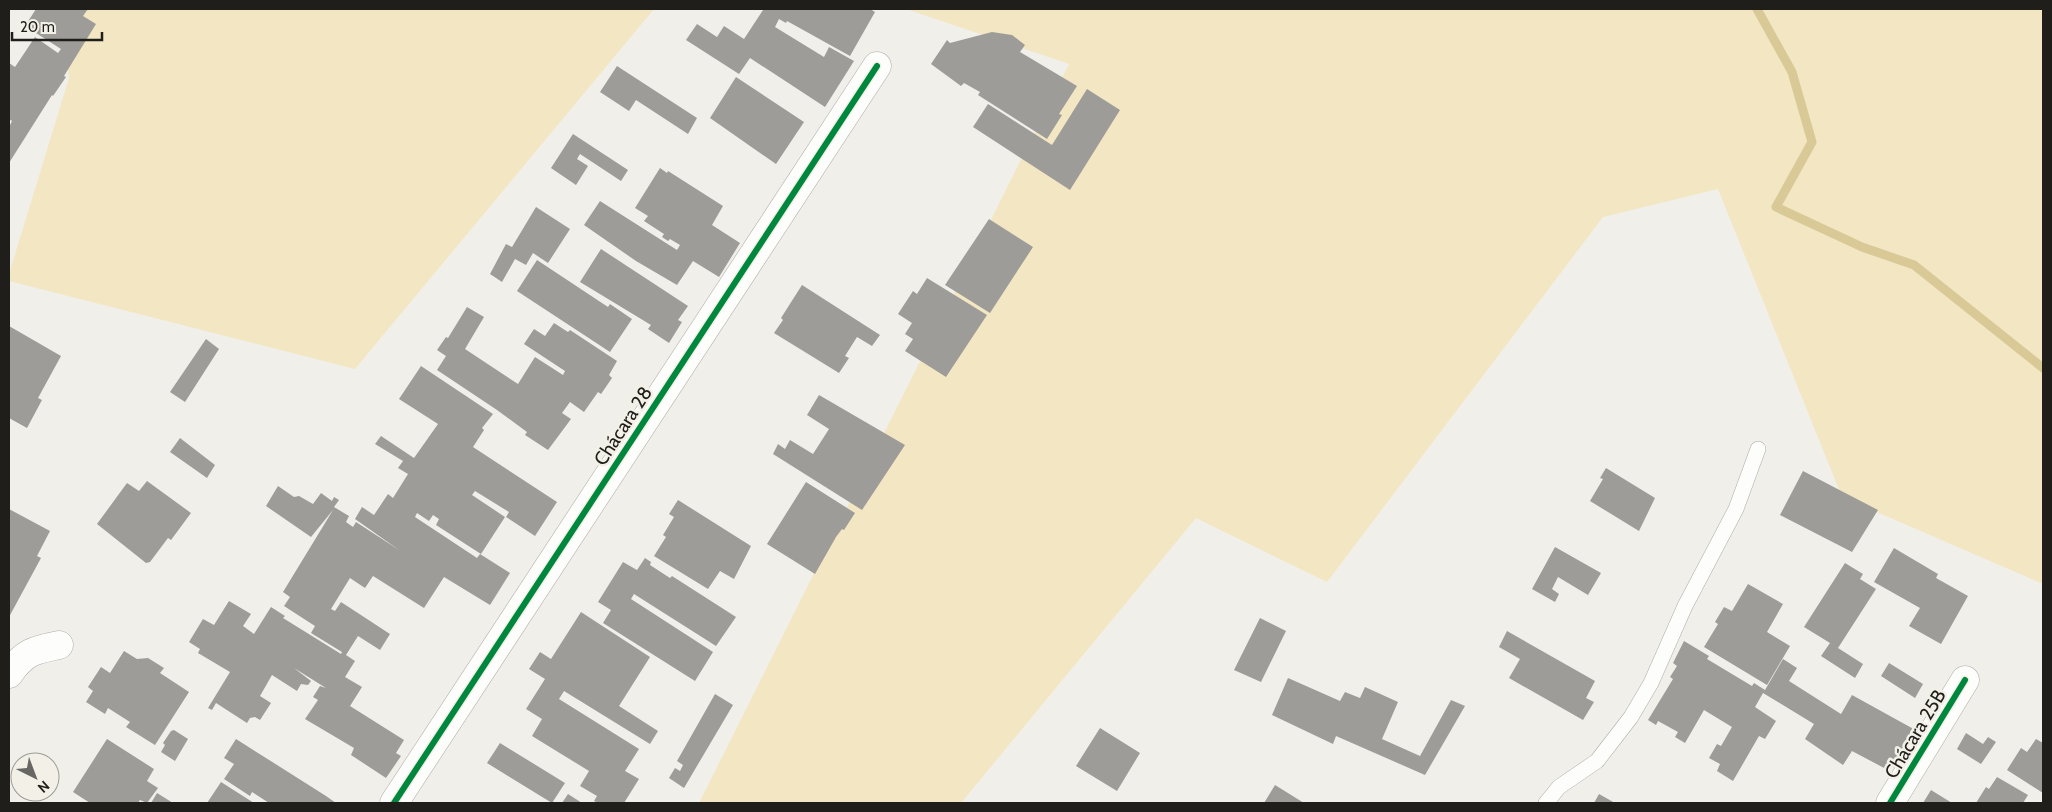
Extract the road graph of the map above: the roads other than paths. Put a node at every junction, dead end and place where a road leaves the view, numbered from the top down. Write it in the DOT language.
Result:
graph roads {
  1 [pos="877,66"];
  2 [pos="1758,450"];
  3 [pos="59,646"];
  4 [pos="9,674"];
  5 [pos="1965,680"];
  6 [pos="394,803"];
  7 [pos="1546,803"];
  8 [pos="1890,803"];
  1 -- 6 [label="street, Chácara 28"];
  2 -- 7 [label="lane"];
  3 -- 4 [label="street"];
  5 -- 8 [label="street, Chácara 25B"];
}
